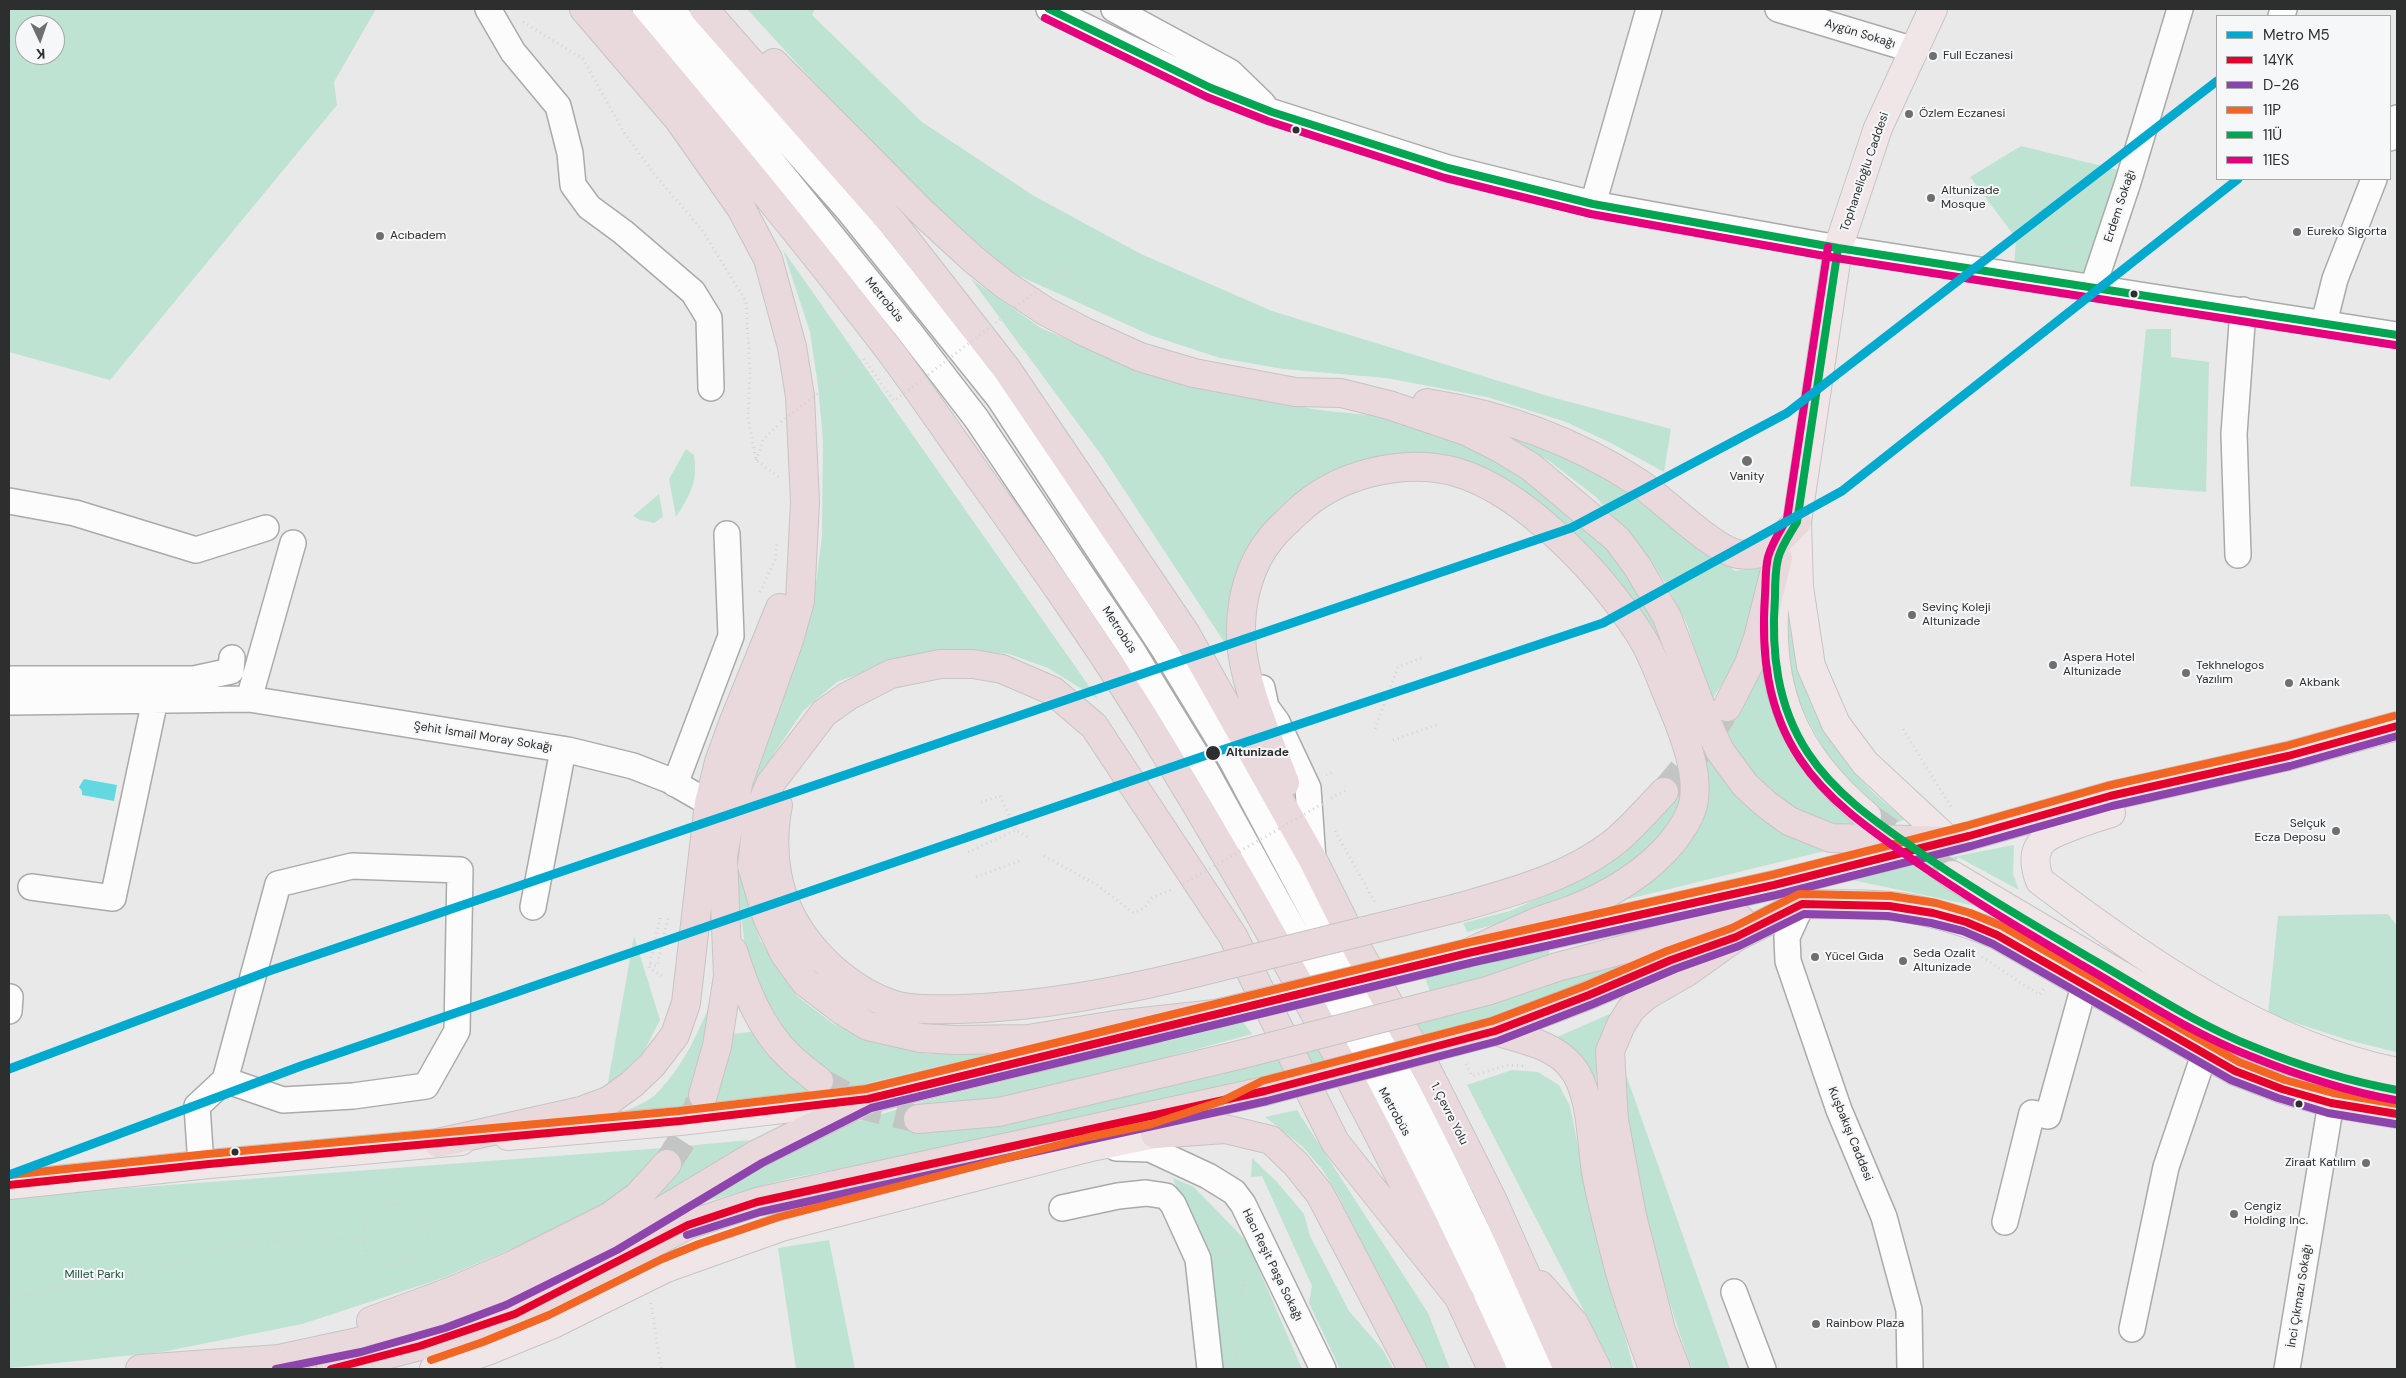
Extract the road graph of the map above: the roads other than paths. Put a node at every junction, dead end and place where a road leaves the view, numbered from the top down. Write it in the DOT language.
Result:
graph roads {
  1 [pos="488,9"];
  2 [pos="584,9"];
  3 [pos="612,9"];
  4 [pos="645,9"];
  5 [pos="671,9"];
  6 [pos="704,9"];
  7 [pos="716,9"];
  8 [pos="1052,9"];
  9 [pos="1114,9"];
  10 [pos="1649,9"];
  11 [pos="1778,9"];
  12 [pos="1932,9"];
  13 [pos="2180,9"];
  14 [pos="1914,50"];
  15 [pos="1272,112"];
  16 [pos="2397,118"];
  17 [pos="2391,135"];
  18 [pos="2374,180"];
  19 [pos="1593,204"];
  20 [pos="1838,248"];
  21 [pos="2092,287"];
  22 [pos="2243,310"];
  23 [pos="2324,323"];
  24 [pos="2397,335"];
  25 [pos="711,388"];
  26 [pos="1341,393"];
  27 [pos="9,501"];
  28 [pos="805,502"];
  29 [pos="1797,522"];
  30 [pos="266,528"];
  31 [pos="727,534"];
  32 [pos="293,543"];
  33 [pos="2238,555"];
  34 [pos="1778,558"];
  35 [pos="232,658"];
  36 [pos="9,679"];
  37 [pos="249,699"];
  38 [pos="155,700"];
  39 [pos="9,702"];
  40 [pos="1727,707"];
  41 [pos="2397,726"];
  42 [pos="563,750"];
  43 [pos="2288,756"];
  44 [pos="787,760"];
  45 [pos="675,784"];
  46 [pos="1664,792"];
  47 [pos="709,803"];
  48 [pos="1867,816"];
  49 [pos="1959,839"];
  50 [pos="1313,860"];
  51 [pos="1952,875"];
  52 [pos="30,887"];
  53 [pos="1802,904"];
  54 [pos="533,907"];
  55 [pos="726,912"];
  56 [pos="1736,937"];
  57 [pos="1468,953"];
  58 [pos="2084,986"];
  59 [pos="1215,1014"];
  60 [pos="1495,1031"];
  61 [pos="2204,1055"];
  62 [pos="2397,1072"];
  63 [pos="225,1080"];
  64 [pos="820,1081"];
  65 [pos="2397,1090"];
  66 [pos="1265,1091"];
  67 [pos="703,1095"];
  68 [pos="868,1099"];
  69 [pos="2331,1103"];
  70 [pos="2397,1114"];
  71 [pos="918,1119"];
  72 [pos="1155,1134"];
  73 [pos="438,1143"];
  74 [pos="1091,1147"];
  75 [pos="201,1164"];
  76 [pos="667,1164"];
  77 [pos="9,1185"];
  78 [pos="1062,1208"];
  79 [pos="2005,1222"];
  80 [pos="1522,1265"];
  81 [pos="1734,1292"];
  82 [pos="1461,1300"];
  83 [pos="2132,1329"];
  84 [pos="197,1364"];
  85 [pos="140,1369"];
  86 [pos="331,1369"];
  87 [pos="434,1369"];
  88 [pos="1210,1369"];
  89 [pos="1323,1369"];
  90 [pos="1412,1369"];
  91 [pos="1492,1369"];
  92 [pos="1519,1369"];
  93 [pos="1540,1369"];
  94 [pos="1568,1369"];
  95 [pos="1597,1369"];
  96 [pos="1653,1369"];
  97 [pos="1676,1369"];
  98 [pos="1763,1369"];
  99 [pos="1910,1369"];
  100 [pos="2288,1369"];
  1 -- 25 [label="street"];
  2 -- 28 [label="highway"];
  3 -- 82 [label="highway"];
  4 -- 92 [label="street, Metrobüs"];
  5 -- 93 [label="street, Metrobüs"];
  6 -- 50 [label="highway"];
  7 -- 26 [label="highway"];
  8 -- 15 [label="street"];
  9 -- 15 [label="street"];
  10 -- 19 [label="street"];
  11 -- 14 [label="street, Aygün Sokağı"];
  12 -- 14 [label="main road, Tophanelioğlu Caddesi"];
  13 -- 21 [label="street, Erdem Sokağı"];
  14 -- 20 [label="main road, Tophanelioğlu Caddesi"];
  15 -- 19 [label="street"];
  16 -- 17 [label="street"];
  18 -- 23 [label="street"];
  19 -- 20 [label="street"];
  20 -- 21 [label="street"];
  20 -- 29 [label="main road, Tophanelioğlu Caddesi"];
  21 -- 22 [label="street"];
  22 -- 23 [label="street"];
  22 -- 33 [label="street"];
  23 -- 24 [label="street"];
  26 -- 29 [label="highway"];
  26 -- 49 [label="highway"];
  27 -- 30 [label="street"];
  28 -- 47 [label="highway"];
  28 -- 55 [label="highway"];
  29 -- 34 [label="main road"];
  29 -- 49 [label="main road"];
  31 -- 45 [label="street"];
  32 -- 37 [label="street"];
  34 -- 40 [label="highway"];
  34 -- 48 [label="main road"];
  35 -- 36 [label="street"];
  37 -- 38 [label="street, Şehit İsmail Moray Sokağı"];
  37 -- 42 [label="street, Şehit İsmail Moray Sokağı"];
  38 -- 39 [label="street, Şehit İsmail Moray Sokağı"];
  38 -- 52 [label="street"];
  41 -- 43 [label="main road"];
  42 -- 45 [label="street, Şehit İsmail Moray Sokağı"];
  42 -- 54 [label="street"];
  43 -- 49 [label="main road"];
  43 -- 62 [label="main road"];
  44 -- 46 [label="highway, bridge"];
  44 -- 59 [label="highway"];
  44 -- 82 [label="highway"];
  45 -- 47 [label="street, Şehit İsmail Moray Sokağı"];
  47 -- 73 [label="highway"];
  49 -- 57 [label="main road"];
  50 -- 57 [label="highway"];
  50 -- 80 [label="highway, 1. Çevre Yolu"];
  51 -- 65 [label="main road"];
  53 -- 56 [label="highway"];
  53 -- 58 [label="main road"];
  53 -- 71 [label="highway, bridge"];
  53 -- 99 [label="street, Kuşbakışı Caddesi"];
  55 -- 64 [label="highway"];
  55 -- 67 [label="highway"];
  56 -- 60 [label="highway"];
  56 -- 97 [label="highway"];
  57 -- 59 [label="main road, bridge"];
  58 -- 61 [label="main road"];
  58 -- 79 [label="street"];
  59 -- 68 [label="main road"];
  60 -- 66 [label="highway, bridge"];
  60 -- 96 [label="highway"];
  61 -- 69 [label="main road"];
  61 -- 83 [label="street"];
  63 -- 63 [label="street"];
  63 -- 75 [label="street"];
  66 -- 72 [label="main road"];
  66 -- 86 [label="highway"];
  68 -- 73 [label="main road"];
  68 -- 84 [label="highway"];
  69 -- 70 [label="main road"];
  69 -- 100 [label="street, İnci Çıkmazı Sokağı"];
  72 -- 74 [label="main road"];
  72 -- 90 [label="highway"];
  73 -- 75 [label="main road"];
  74 -- 87 [label="main road"];
  74 -- 89 [label="street, Hacı Reşit Paşa Sokağı"];
  75 -- 77 [label="main road"];
  76 -- 84 [label="highway"];
  78 -- 88 [label="street"];
  80 -- 94 [label="highway, 1. Çevre Yolu"];
  80 -- 95 [label="highway"];
  81 -- 98 [label="street"];
  82 -- 91 [label="highway"];
  84 -- 85 [label="highway"];
}
